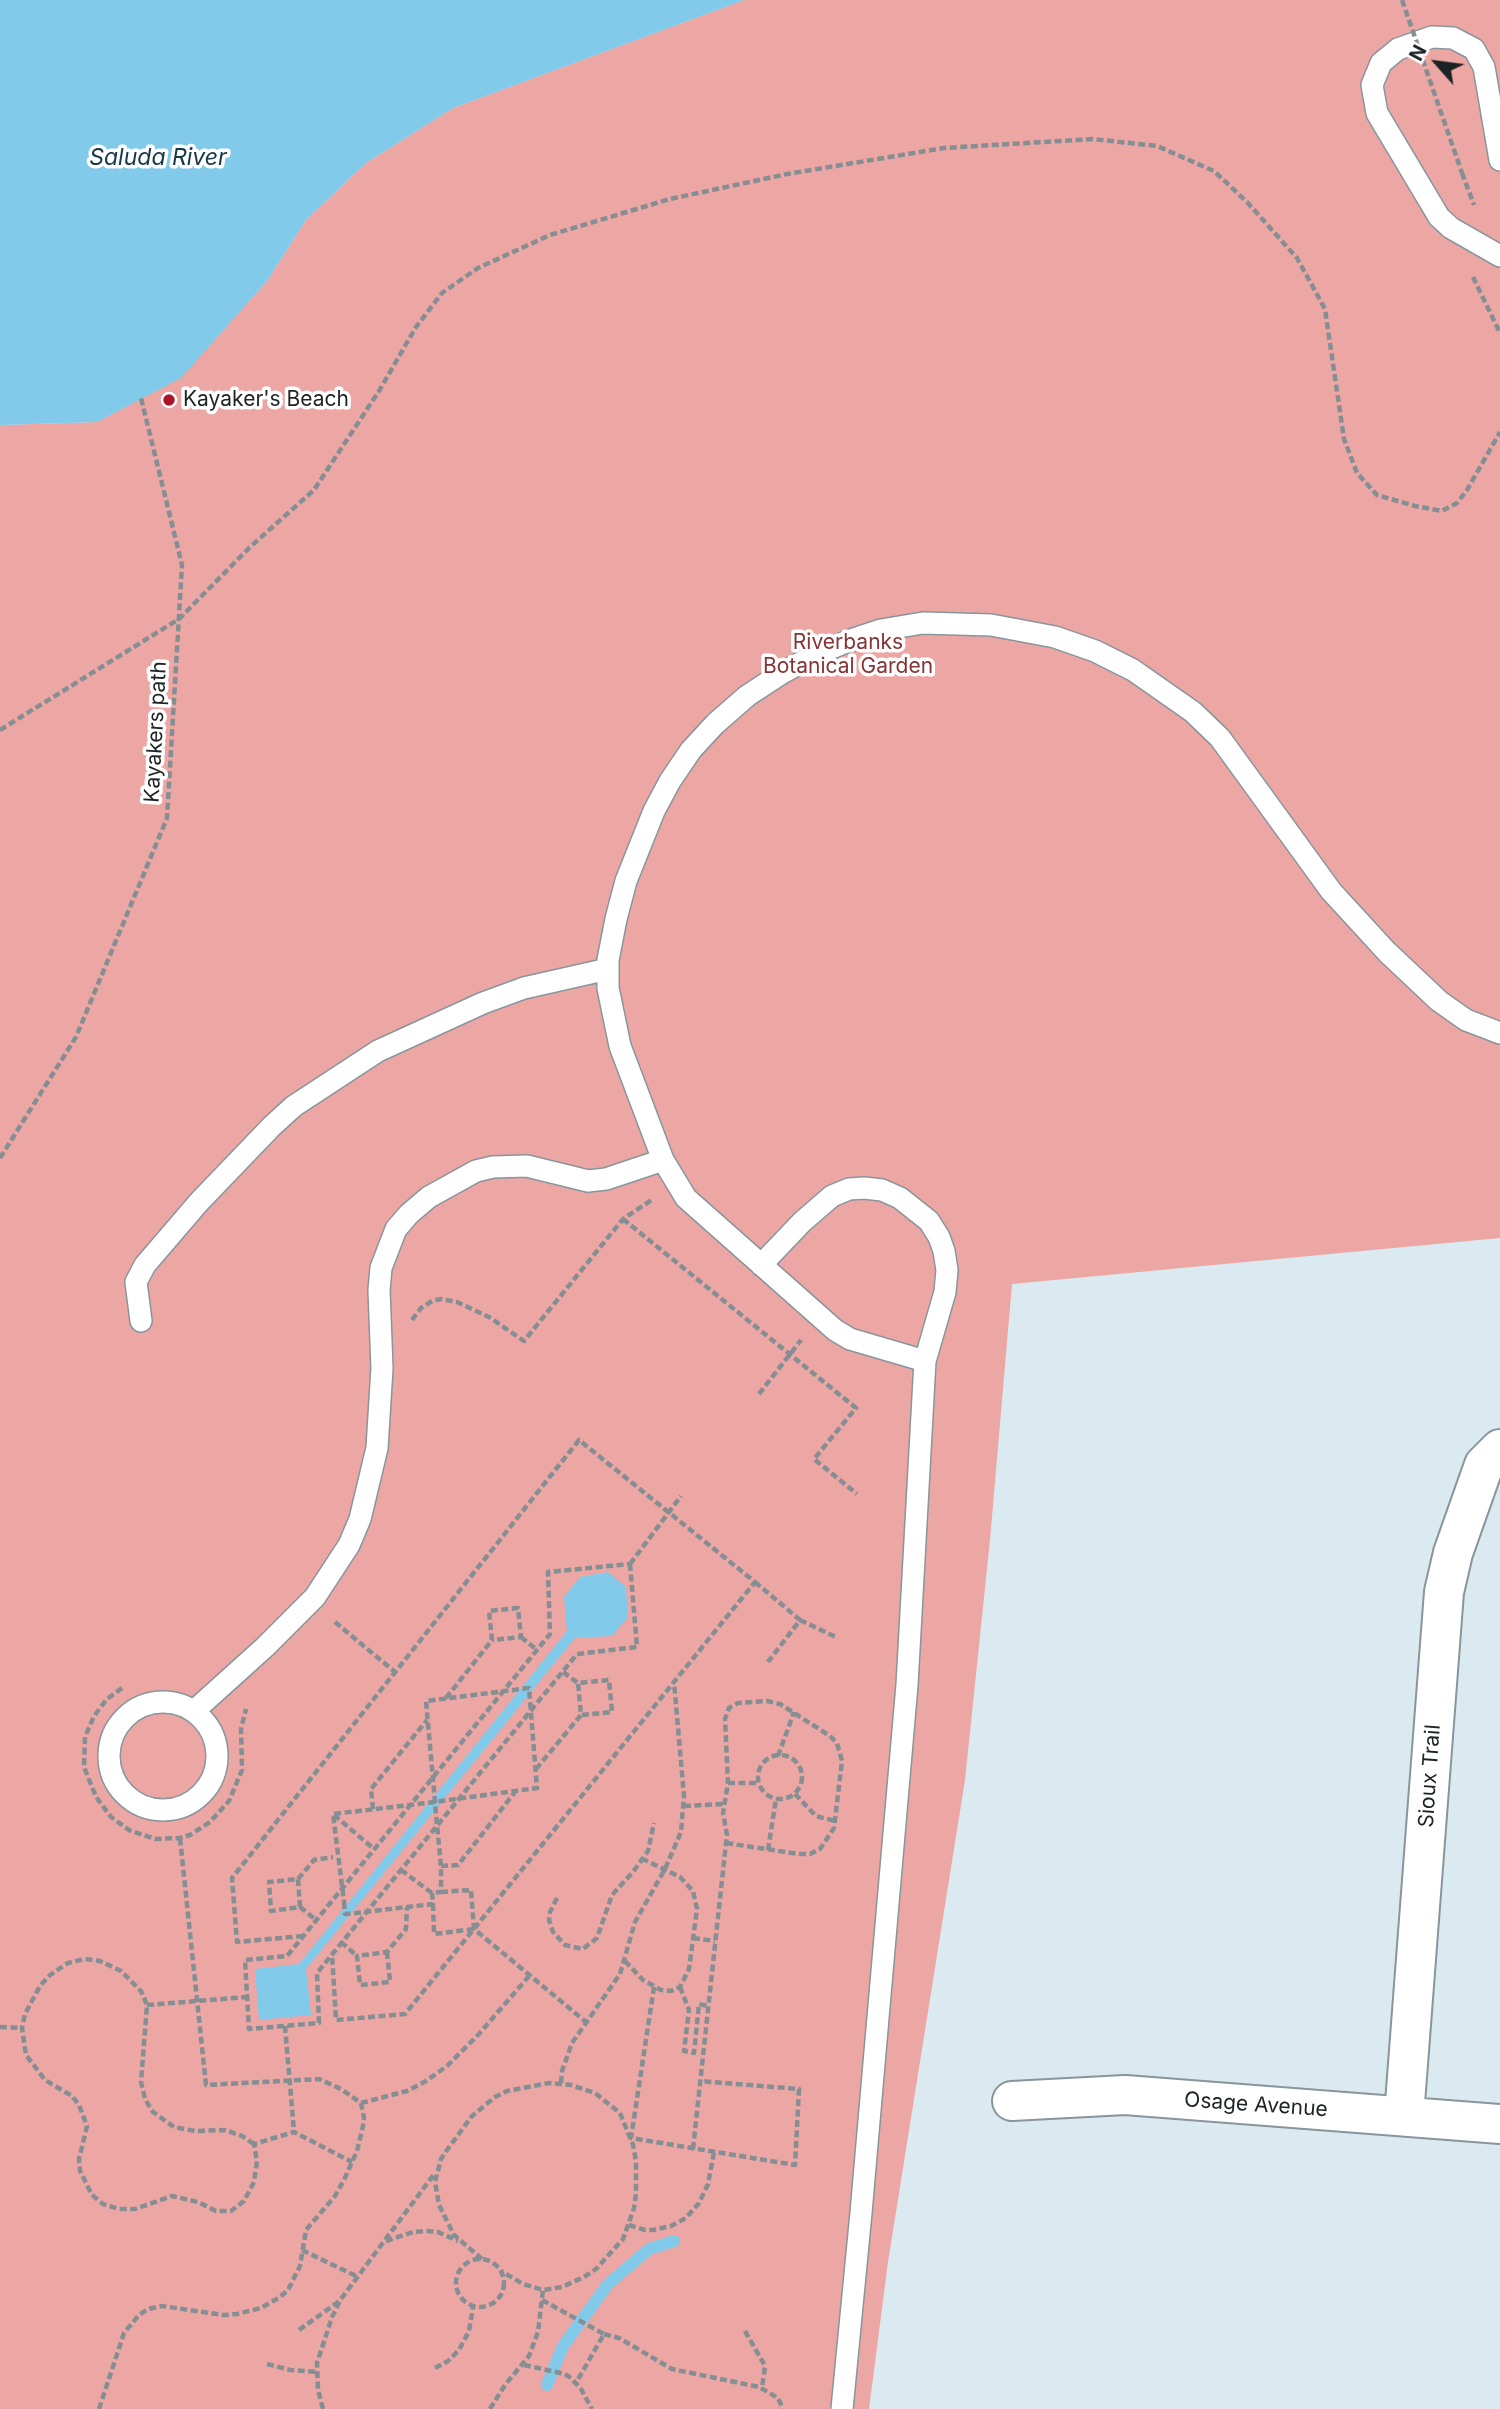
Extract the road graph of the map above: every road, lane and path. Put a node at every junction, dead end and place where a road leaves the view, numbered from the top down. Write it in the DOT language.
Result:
graph roads {
  1 [pos="1402,0"];
  2 [pos="1500,160"];
  3 [pos="1461,173"];
  4 [pos="1500,256"];
  5 [pos="141,398"];
  6 [pos="1500,432"];
  7 [pos="178,619"];
  8 [pos="0,730"];
  9 [pos="608,969"];
  10 [pos="1500,1033"];
  11 [pos="0,1158"];
  12 [pos="663,1160"];
  13 [pos="761,1265"];
  14 [pos="820,1317"];
  15 [pos="141,1321"];
  16 [pos="409,1329"];
  17 [pos="790,1354"];
  18 [pos="925,1361"];
  19 [pos="759,1394"];
  20 [pos="1500,1449"];
  21 [pos="857,1494"];
  22 [pos="681,1496"];
  23 [pos="667,1513"];
  24 [pos="630,1564"];
  25 [pos="755,1582"];
  26 [pos="326,1615"];
  27 [pos="800,1620"];
  28 [pos="521,1637"];
  29 [pos="838,1638"];
  30 [pos="492,1640"];
  31 [pos="537,1650"];
  32 [pos="768,1662"];
  33 [pos="394,1672"];
  34 [pos="563,1672"];
  35 [pos="674,1682"];
  36 [pos="578,1684"];
  37 [pos="122,1688"];
  38 [pos="503,1691"];
  39 [pos="445,1699"];
  40 [pos="247,1707"];
  41 [pos="194,1711"];
  42 [pos="531,1711"];
  43 [pos="794,1712"];
  44 [pos="581,1715"];
  45 [pos="428,1720"];
  46 [pos="778,1756"];
  47 [pos="536,1770"];
  48 [pos="433,1777"];
  49 [pos="728,1783"];
  50 [pos="759,1783"];
  51 [pos="516,1791"];
  52 [pos="795,1794"];
  53 [pos="459,1798"];
  54 [pos="776,1799"];
  55 [pos="435,1802"];
  56 [pos="723,1804"];
  57 [pos="411,1805"];
  58 [pos="684,1806"];
  59 [pos="373,1809"];
  60 [pos="333,1814"];
  61 [pos="835,1821"];
  62 [pos="654,1823"];
  63 [pos="437,1825"];
  64 [pos="180,1839"];
  65 [pos="726,1843"];
  66 [pos="374,1849"];
  67 [pos="768,1850"];
  68 [pos="333,1857"];
  69 [pos="643,1859"];
  70 [pos="441,1866"];
  71 [pos="401,1870"];
  72 [pos="665,1870"];
  73 [pos="298,1879"];
  74 [pos="342,1889"];
  75 [pos="441,1892"];
  76 [pos="432,1894"];
  77 [pos="557,1898"];
  78 [pos="433,1904"];
  79 [pos="407,1907"];
  80 [pos="300,1908"];
  81 [pos="366,1912"];
  82 [pos="316,1920"];
  83 [pos="474,1929"];
  84 [pos="303,1936"];
  85 [pos="693,1938"];
  86 [pos="715,1941"];
  87 [pos="341,1942"];
  88 [pos="387,1952"];
  89 [pos="332,1954"];
  90 [pos="357,1956"];
  91 [pos="625,1961"];
  92 [pos="530,1975"];
  93 [pos="654,1987"];
  94 [pos="680,1987"];
  95 [pos="247,1997"];
  96 [pos="196,2001"];
  97 [pos="147,2005"];
  98 [pos="709,2006"];
  99 [pos="586,2022"];
  100 [pos="285,2026"];
  101 [pos="0,2027"];
  102 [pos="22,2028"];
  103 [pos="289,2079"];
  104 [pos="700,2081"];
  105 [pos="561,2083"];
  106 [pos="1012,2101"];
  107 [pos="361,2104"];
  108 [pos="1404,2116"];
  109 [pos="1500,2124"];
  110 [pos="294,2132"];
  111 [pos="631,2138"];
  112 [pos="254,2144"];
  113 [pos="693,2149"];
  114 [pos="714,2152"];
  115 [pos="352,2162"];
  116 [pos="438,2169"];
  117 [pos="629,2225"];
  118 [pos="383,2242"];
  119 [pos="461,2243"];
  120 [pos="302,2250"];
  121 [pos="482,2259"];
  122 [pos="501,2271"];
  123 [pos="358,2277"];
  124 [pos="542,2290"];
  125 [pos="341,2299"];
  126 [pos="542,2300"];
  127 [pos="473,2307"];
  128 [pos="299,2330"];
  129 [pos="745,2330"];
  130 [pos="604,2334"];
  131 [pos="267,2364"];
  132 [pos="524,2365"];
  133 [pos="435,2368"];
  134 [pos="317,2372"];
  135 [pos="576,2383"];
  136 [pos="762,2388"];
  137 [pos="99,2409"];
  138 [pos="323,2409"];
  139 [pos="491,2409"];
  140 [pos="592,2409"];
  141 [pos="783,2409"];
  142 [pos="842,2409"];
  1 -- 3 [label="path, bridge"];
  2 -- 4 [label="lane"];
  5 -- 7 [label="path, Kayakers path"];
  6 -- 7 [label="path"];
  7 -- 8 [label="path"];
  7 -- 11 [label="path, Kayakers path"];
  9 -- 10 [label="lane"];
  9 -- 12 [label="lane"];
  9 -- 15 [label="lane"];
  12 -- 13 [label="lane"];
  12 -- 41 [label="lane"];
  13 -- 14 [label="lane"];
  13 -- 18 [label="lane"];
  14 -- 17 [label="path"];
  14 -- 18 [label="lane"];
  16 -- 17 [label="path"];
  17 -- 19 [label="path"];
  17 -- 21 [label="path"];
  18 -- 142 [label="lane"];
  20 -- 108 [label="street, Sioux Trail"];
  22 -- 23 [label="path"];
  23 -- 24 [label="path"];
  23 -- 25 [label="path"];
  23 -- 33 [label="path"];
  24 -- 31 [label="path"];
  24 -- 34 [label="path"];
  25 -- 27 [label="path"];
  25 -- 35 [label="path"];
  26 -- 33 [label="path"];
  27 -- 29 [label="path"];
  27 -- 32 [label="path"];
  28 -- 30 [label="path"];
  28 -- 30 [label="path"];
  28 -- 31 [label="path"];
  30 -- 39 [label="path"];
  31 -- 38 [label="path"];
  33 -- 84 [label="path"];
  34 -- 36 [label="path"];
  34 -- 42 [label="path"];
  35 -- 58 [label="path"];
  35 -- 83 [label="path"];
  36 -- 44 [label="path"];
  36 -- 44 [label="path"];
  37 -- 64 [label="path"];
  38 -- 39 [label="path"];
  38 -- 42 [label="path"];
  38 -- 48 [label="path"];
  39 -- 45 [label="path"];
  40 -- 64 [label="path"];
  41 -- 41 [label="lane"];
  42 -- 47 [label="path"];
  42 -- 53 [label="path"];
  43 -- 46 [label="path"];
  43 -- 49 [label="path"];
  43 -- 61 [label="path"];
  44 -- 47 [label="path"];
  45 -- 48 [label="path"];
  45 -- 59 [label="path"];
  46 -- 50 [label="path"];
  46 -- 52 [label="path"];
  47 -- 51 [label="path"];
  48 -- 55 [label="path"];
  48 -- 57 [label="path"];
  49 -- 50 [label="path"];
  49 -- 56 [label="path"];
  50 -- 54 [label="path"];
  51 -- 53 [label="path"];
  51 -- 70 [label="path"];
  52 -- 54 [label="path"];
  52 -- 61 [label="path"];
  53 -- 55 [label="path"];
  53 -- 63 [label="path"];
  54 -- 67 [label="path"];
  55 -- 57 [label="path"];
  55 -- 63 [label="path"];
  56 -- 58 [label="path"];
  56 -- 65 [label="path"];
  57 -- 59 [label="path"];
  57 -- 66 [label="path"];
  58 -- 72 [label="path"];
  59 -- 60 [label="path"];
  60 -- 66 [label="path"];
  60 -- 74 [label="path"];
  61 -- 67 [label="path"];
  62 -- 69 [label="path"];
  63 -- 70 [label="path"];
  63 -- 71 [label="path"];
  64 -- 96 [label="path"];
  65 -- 67 [label="path"];
  65 -- 86 [label="path"];
  66 -- 74 [label="path"];
  68 -- 73 [label="path"];
  69 -- 72 [label="path"];
  69 -- 77 [label="path"];
  70 -- 75 [label="path"];
  71 -- 76 [label="path"];
  71 -- 81 [label="path"];
  72 -- 85 [label="path"];
  72 -- 91 [label="path"];
  73 -- 80 [label="path"];
  73 -- 80 [label="path"];
  74 -- 81 [label="path"];
  74 -- 82 [label="path"];
  75 -- 76 [label="path"];
  75 -- 83 [label="path"];
  76 -- 78 [label="path"];
  78 -- 79 [label="path"];
  78 -- 83 [label="path"];
  79 -- 81 [label="path"];
  79 -- 88 [label="path"];
  80 -- 82 [label="path"];
  81 -- 87 [label="path"];
  82 -- 84 [label="path"];
  83 -- 89 [label="path"];
  83 -- 92 [label="path"];
  84 -- 95 [label="path"];
  85 -- 86 [label="path"];
  85 -- 94 [label="path"];
  86 -- 98 [label="path"];
  87 -- 89 [label="path"];
  87 -- 90 [label="path"];
  88 -- 90 [label="path"];
  88 -- 90 [label="path"];
  89 -- 100 [label="path"];
  91 -- 93 [label="path"];
  91 -- 99 [label="path"];
  92 -- 99 [label="path"];
  92 -- 107 [label="path"];
  93 -- 94 [label="path"];
  93 -- 111 [label="path"];
  94 -- 98 [label="path"];
  95 -- 96 [label="path"];
  95 -- 100 [label="path"];
  96 -- 97 [label="path"];
  96 -- 103 [label="path"];
  97 -- 102 [label="path"];
  97 -- 112 [label="path"];
  98 -- 104 [label="path"];
  99 -- 105 [label="path"];
  100 -- 103 [label="path"];
  101 -- 102 [label="path"];
  102 -- 112 [label="path"];
  103 -- 107 [label="path"];
  103 -- 110 [label="path"];
  104 -- 113 [label="path"];
  104 -- 114 [label="path"];
  105 -- 111 [label="path"];
  105 -- 116 [label="path"];
  106 -- 108 [label="street, Osage Avenue"];
  107 -- 115 [label="path"];
  108 -- 109 [label="street, Osage Avenue"];
  110 -- 112 [label="path"];
  110 -- 115 [label="path"];
  111 -- 113 [label="path"];
  111 -- 117 [label="path"];
  113 -- 114 [label="path"];
  114 -- 117 [label="path"];
  115 -- 120 [label="path"];
  116 -- 118 [label="path"];
  116 -- 119 [label="path"];
  117 -- 124 [label="path"];
  118 -- 119 [label="path"];
  118 -- 123 [label="path"];
  119 -- 121 [label="path"];
  120 -- 123 [label="path"];
  120 -- 137 [label="path"];
  121 -- 122 [label="path"];
  121 -- 127 [label="path"];
  122 -- 124 [label="path"];
  122 -- 127 [label="path"];
  123 -- 125 [label="path"];
  124 -- 126 [label="path"];
  125 -- 128 [label="path"];
  125 -- 134 [label="path"];
  126 -- 130 [label="path"];
  126 -- 132 [label="path"];
  127 -- 133 [label="path"];
  129 -- 136 [label="path"];
  130 -- 135 [label="path"];
  130 -- 136 [label="path"];
  131 -- 134 [label="path"];
  132 -- 135 [label="path"];
  132 -- 139 [label="path"];
  134 -- 138 [label="path"];
  135 -- 140 [label="path"];
  136 -- 141 [label="path"];
}
